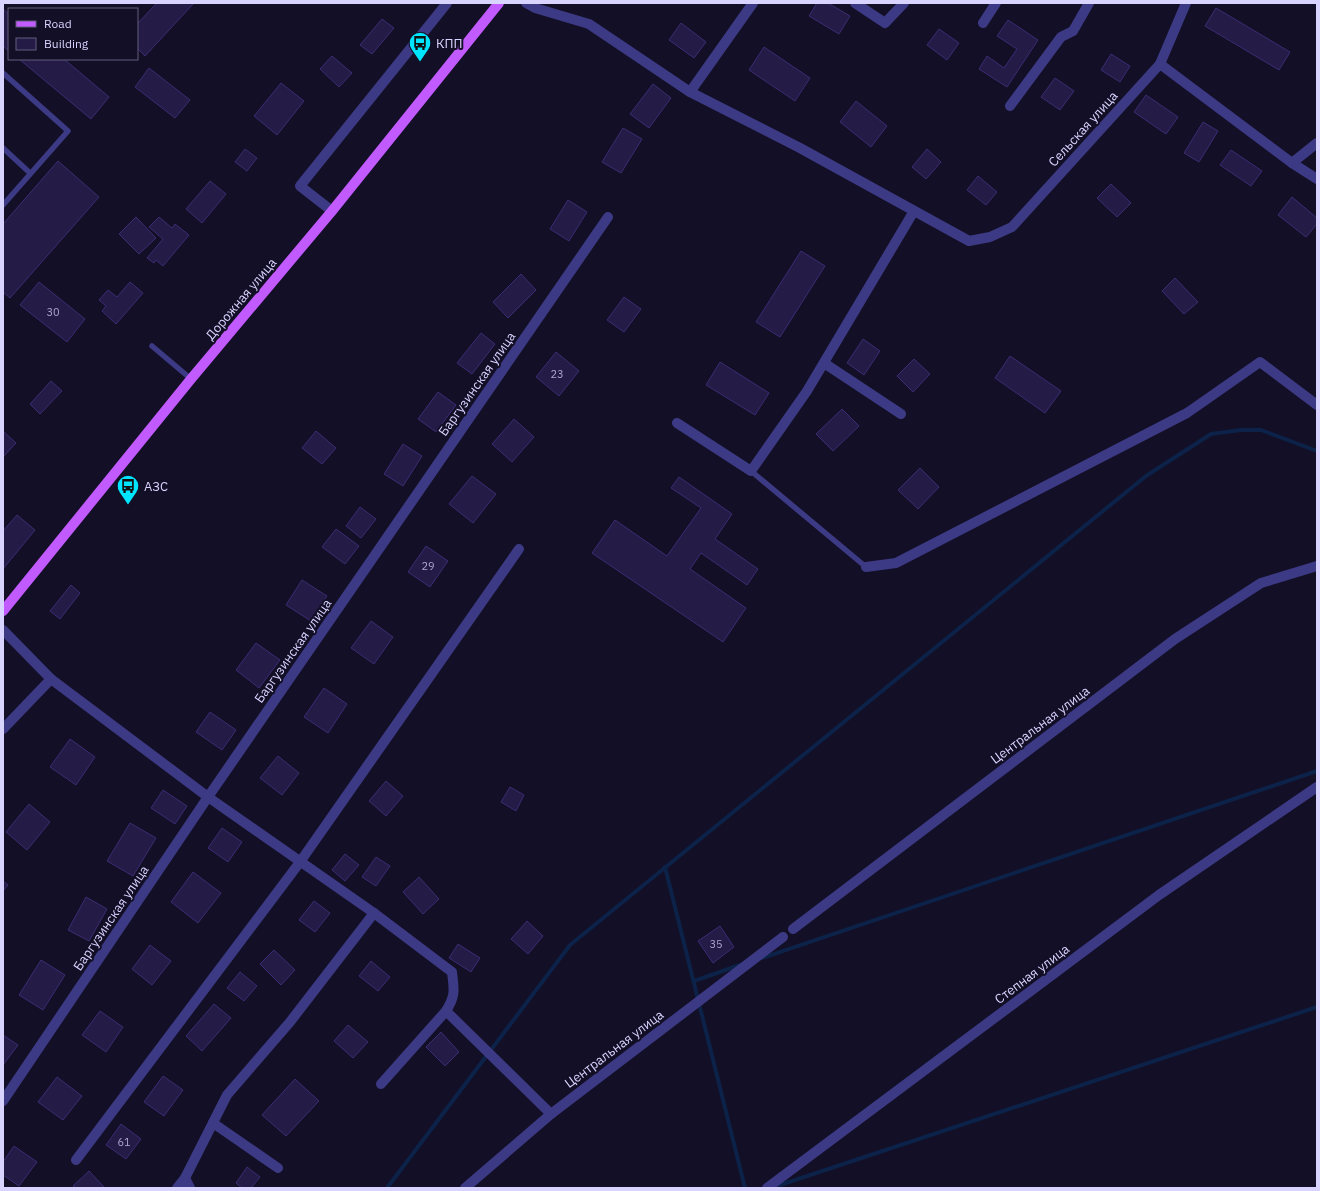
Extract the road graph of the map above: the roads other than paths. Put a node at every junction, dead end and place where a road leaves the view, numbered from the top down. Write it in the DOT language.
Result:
graph roads {
  1 [pos="447,3"];
  2 [pos="499,3"];
  3 [pos="526,3"];
  4 [pos="753,3"];
  5 [pos="855,3"];
  6 [pos="904,3"];
  7 [pos="996,3"];
  8 [pos="1090,3"];
  9 [pos="1186,3"];
  10 [pos="983,24"];
  11 [pos="1160,64"];
  12 [pos="3,73"];
  13 [pos="690,92"];
  14 [pos="1010,106"];
  15 [pos="1317,143"];
  16 [pos="3,148"];
  17 [pos="1292,163"];
  18 [pos="30,173"];
  19 [pos="1317,179"];
  20 [pos="3,205"];
  21 [pos="332,211"];
  22 [pos="914,211"];
  23 [pos="608,217"];
  24 [pos="152,346"];
  25 [pos="824,363"];
  26 [pos="191,379"];
  27 [pos="1317,405"];
  28 [pos="901,414"];
  29 [pos="677,423"];
  30 [pos="751,471"];
  31 [pos="519,550"];
  32 [pos="1317,566"];
  33 [pos="866,567"];
  34 [pos="3,611"];
  35 [pos="3,630"];
  36 [pos="52,679"];
  37 [pos="3,729"];
  38 [pos="1317,787"];
  39 [pos="208,797"];
  40 [pos="300,862"];
  41 [pos="374,913"];
  42 [pos="793,929"];
  43 [pos="783,937"];
  44 [pos="446,1012"];
  45 [pos="381,1084"];
  46 [pos="3,1101"];
  47 [pos="551,1114"];
  48 [pos="213,1122"];
  49 [pos="76,1160"];
  50 [pos="278,1168"];
  51 [pos="185,1178"];
  52 [pos="177,1188"];
  53 [pos="190,1188"];
  54 [pos="465,1188"];
  55 [pos="767,1188"];
  1 -- 21 [label="street"];
  2 -- 21 [label="main road, Дорожная улица"];
  3 -- 13 [label="street"];
  4 -- 13 [label="street"];
  5 -- 6 [label="street"];
  7 -- 10 [label="street"];
  8 -- 14 [label="street"];
  9 -- 11 [label="street, Сельская улица"];
  11 -- 17 [label="street"];
  11 -- 22 [label="street, Сельская улица"];
  12 -- 18 [label="lane"];
  13 -- 22 [label="street"];
  15 -- 17 [label="street"];
  16 -- 18 [label="lane"];
  17 -- 19 [label="street"];
  18 -- 20 [label="lane"];
  21 -- 26 [label="main road, Дорожная улица"];
  22 -- 25 [label="street"];
  23 -- 39 [label="street, Баргузинская улица"];
  24 -- 26 [label="lane"];
  25 -- 28 [label="street"];
  25 -- 30 [label="street"];
  26 -- 34 [label="main road, Дорожная улица"];
  27 -- 33 [label="street"];
  29 -- 30 [label="street"];
  30 -- 33 [label="lane"];
  31 -- 40 [label="street"];
  32 -- 42 [label="street, Центральная улица"];
  35 -- 36 [label="street"];
  36 -- 37 [label="street"];
  36 -- 39 [label="street"];
  38 -- 55 [label="street, Степная улица"];
  39 -- 40 [label="street"];
  39 -- 46 [label="street, Баргузинская улица"];
  40 -- 41 [label="street"];
  40 -- 49 [label="street"];
  41 -- 44 [label="street"];
  41 -- 48 [label="street"];
  43 -- 47 [label="street, Центральная улица"];
  44 -- 45 [label="street"];
  44 -- 47 [label="street"];
  47 -- 54 [label="street, Центральная улица"];
  48 -- 50 [label="street"];
  48 -- 51 [label="street"];
  51 -- 52 [label="street"];
  51 -- 53 [label="street"];
}
